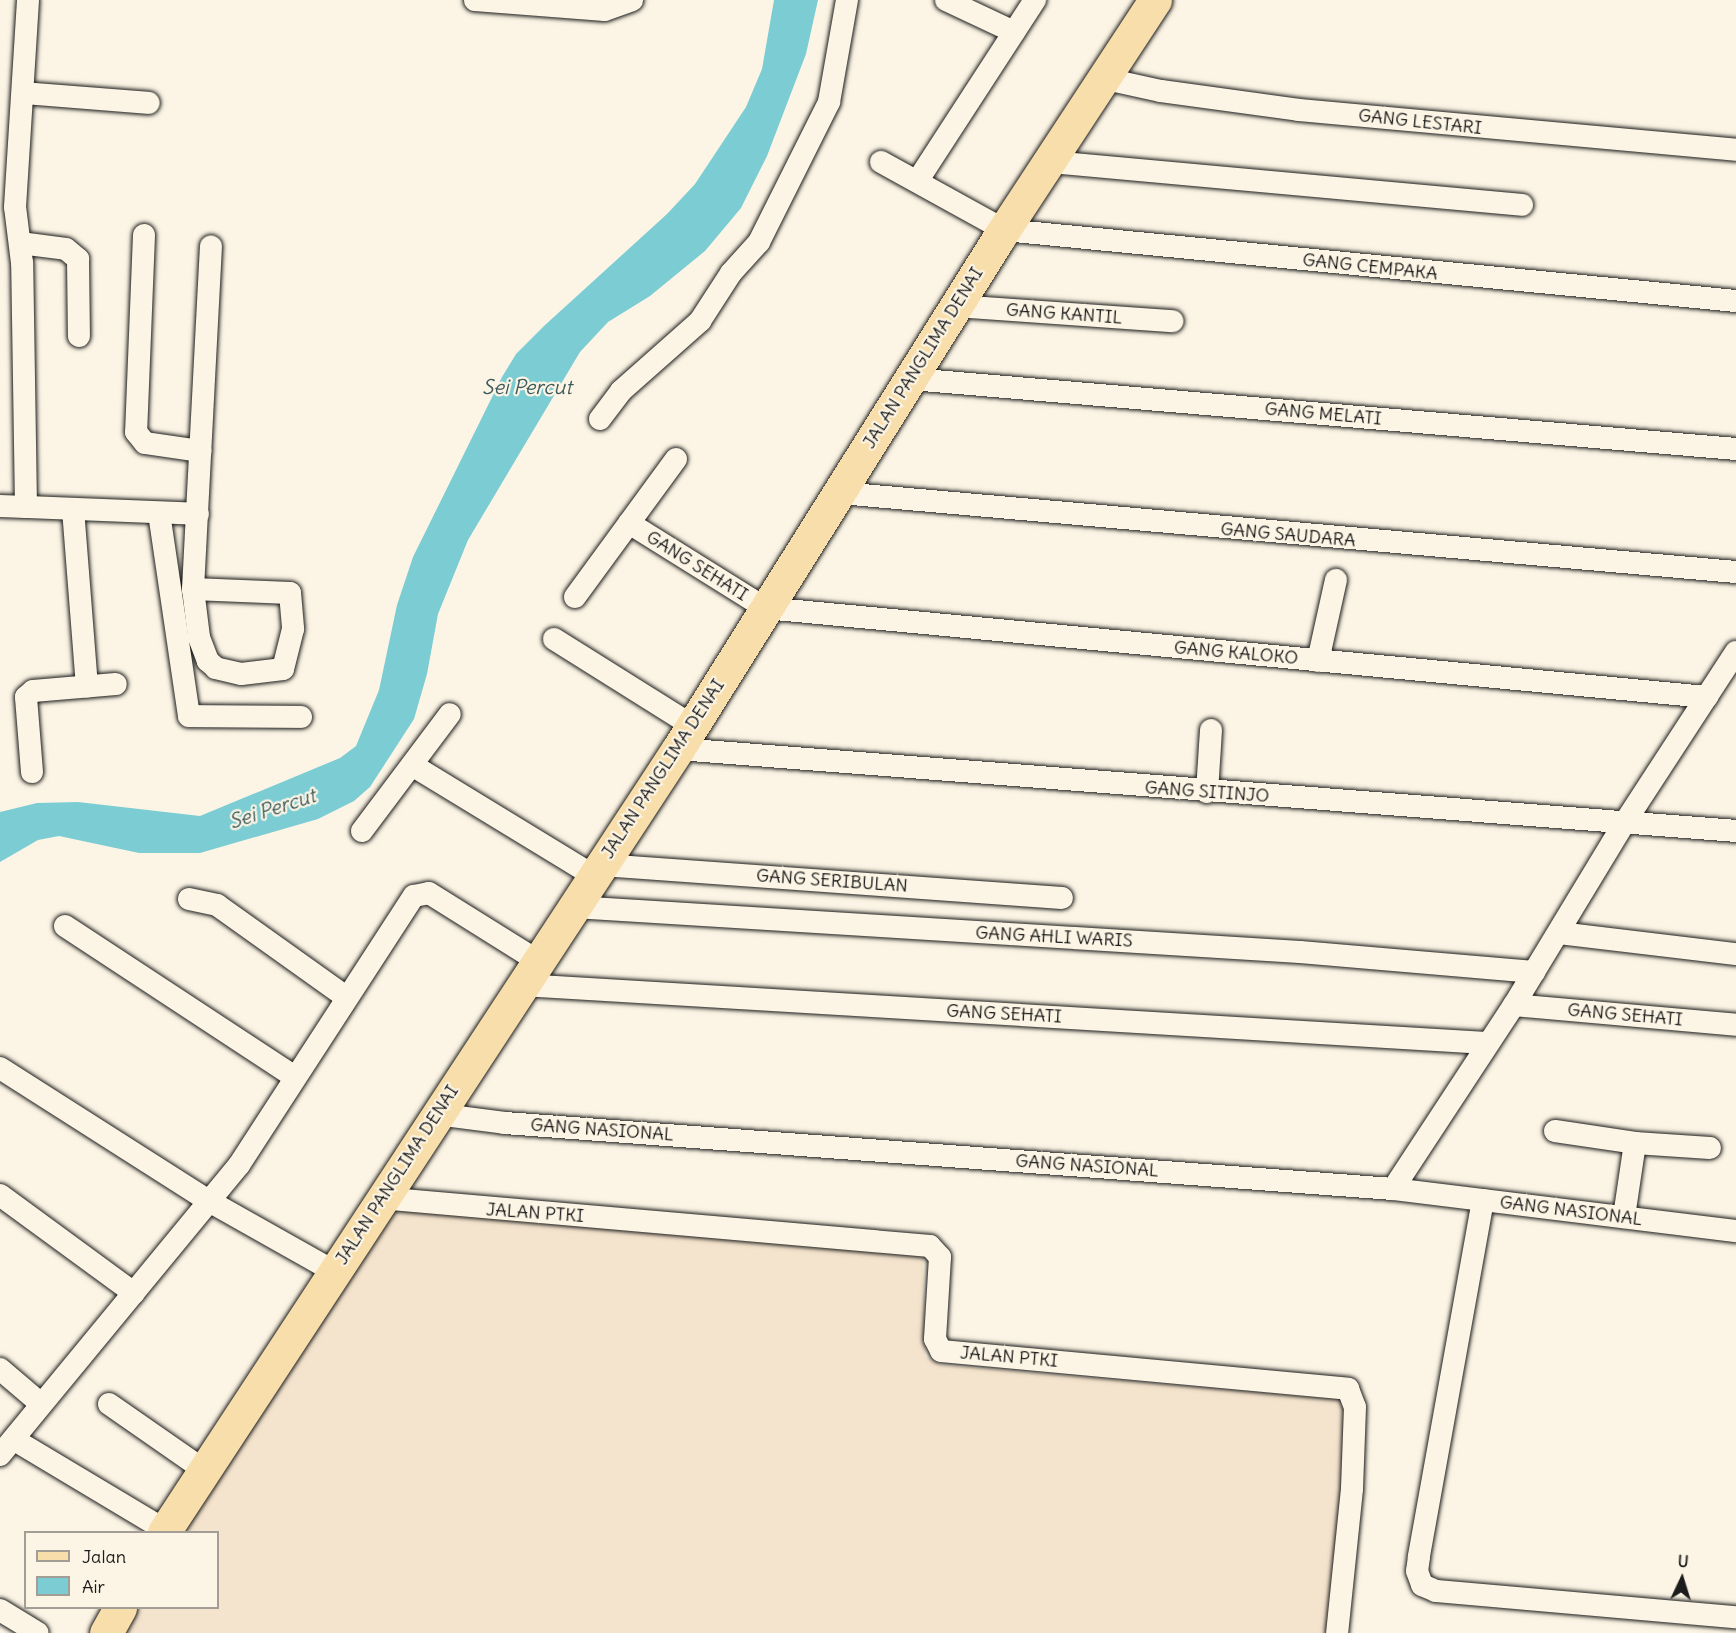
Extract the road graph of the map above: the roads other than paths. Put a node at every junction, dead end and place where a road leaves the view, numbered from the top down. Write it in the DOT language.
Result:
graph roads {
  1 [pos="28,0"];
  2 [pos="486,0"];
  3 [pos="632,0"];
  4 [pos="847,0"];
  5 [pos="946,0"];
  6 [pos="1035,0"];
  7 [pos="1155,0"];
  8 [pos="1014,32"];
  9 [pos="1106,79"];
  10 [pos="23,93"];
  11 [pos="149,104"];
  12 [pos="1736,150"];
  13 [pos="881,162"];
  14 [pos="1051,162"];
  15 [pos="918,180"];
  16 [pos="1522,205"];
  17 [pos="1004,230"];
  18 [pos="12,235"];
  19 [pos="144,235"];
  20 [pos="211,246"];
  21 [pos="1736,301"];
  22 [pos="956,306"];
  23 [pos="1172,321"];
  24 [pos="79,336"];
  25 [pos="911,379"];
  26 [pos="600,419"];
  27 [pos="1736,448"];
  28 [pos="200,451"];
  29 [pos="676,459"];
  30 [pos="840,493"];
  31 [pos="0,506"];
  32 [pos="26,507"];
  33 [pos="73,509"];
  34 [pos="159,513"];
  35 [pos="198,514"];
  36 [pos="629,523"];
  37 [pos="1736,572"];
  38 [pos="1336,580"];
  39 [pos="193,589"];
  40 [pos="574,597"];
  41 [pos="765,608"];
  42 [pos="554,639"];
  43 [pos="1736,652"];
  44 [pos="1318,661"];
  45 [pos="116,684"];
  46 [pos="87,686"];
  47 [pos="1707,697"];
  48 [pos="450,714"];
  49 [pos="301,717"];
  50 [pos="1211,730"];
  51 [pos="685,737"];
  52 [pos="412,765"];
  53 [pos="32,772"];
  54 [pos="1207,792"];
  55 [pos="1625,822"];
  56 [pos="362,831"];
  57 [pos="1736,831"];
  58 [pos="598,870"];
  59 [pos="1062,898"];
  60 [pos="189,899"];
  61 [pos="574,907"];
  62 [pos="65,926"];
  63 [pos="1559,933"];
  64 [pos="1736,954"];
  65 [pos="1534,972"];
  66 [pos="530,973"];
  67 [pos="346,997"];
  68 [pos="1514,1005"];
  69 [pos="1736,1025"];
  70 [pos="1486,1042"];
  71 [pos="0,1068"];
  72 [pos="295,1077"];
  73 [pos="436,1114"];
  74 [pos="1555,1131"];
  75 [pos="1635,1143"];
  76 [pos="1710,1148"];
  77 [pos="1393,1189"];
  78 [pos="0,1196"];
  79 [pos="380,1198"];
  80 [pos="1483,1200"];
  81 [pos="210,1201"];
  82 [pos="1624,1217"];
  83 [pos="1736,1231"];
  84 [pos="333,1271"];
  85 [pos="134,1293"];
  86 [pos="0,1369"];
  87 [pos="41,1404"];
  88 [pos="109,1404"];
  89 [pos="23,1445"];
  90 [pos="0,1455"];
  91 [pos="204,1470"];
  92 [pos="164,1531"];
  93 [pos="119,1609"];
  94 [pos="0,1610"];
  95 [pos="1736,1617"];
  96 [pos="38,1633"];
  97 [pos="106,1633"];
  98 [pos="1337,1633"];
  1 -- 10 [label="street"];
  2 -- 3 [label="street"];
  4 -- 26 [label="street"];
  5 -- 8 [label="street"];
  6 -- 8 [label="street"];
  7 -- 9 [label="main road, JALAN PANGLIMA DENAI"];
  8 -- 15 [label="street"];
  9 -- 12 [label="street, GANG LESTARI"];
  9 -- 14 [label="main road, JALAN PANGLIMA DENAI"];
  10 -- 11 [label="street"];
  10 -- 18 [label="street"];
  13 -- 15 [label="street"];
  14 -- 16 [label="street"];
  14 -- 17 [label="main road, JALAN PANGLIMA DENAI"];
  15 -- 17 [label="street"];
  17 -- 21 [label="street, GANG CEMPAKA"];
  17 -- 22 [label="main road, JALAN PANGLIMA DENAI"];
  18 -- 24 [label="street"];
  18 -- 32 [label="street"];
  19 -- 28 [label="street"];
  20 -- 28 [label="street"];
  22 -- 23 [label="street, GANG KANTIL"];
  22 -- 25 [label="main road, JALAN PANGLIMA DENAI"];
  25 -- 27 [label="street, GANG MELATI"];
  25 -- 30 [label="main road, JALAN PANGLIMA DENAI"];
  28 -- 35 [label="street"];
  29 -- 36 [label="street, GANG SEHATI"];
  30 -- 37 [label="street, GANG SAUDARA"];
  30 -- 41 [label="main road, JALAN PANGLIMA DENAI"];
  31 -- 32 [label="street"];
  32 -- 33 [label="street"];
  33 -- 34 [label="street"];
  33 -- 46 [label="street"];
  34 -- 35 [label="street"];
  34 -- 49 [label="street"];
  35 -- 39 [label="street"];
  36 -- 40 [label="street, GANG SEHATI"];
  36 -- 41 [label="street, GANG SEHATI"];
  38 -- 44 [label="street"];
  39 -- 39 [label="street"];
  41 -- 44 [label="street, GANG KALOKO"];
  41 -- 51 [label="main road, JALAN PANGLIMA DENAI"];
  42 -- 51 [label="street"];
  43 -- 47 [label="street"];
  44 -- 47 [label="street, GANG KALOKO"];
  45 -- 46 [label="street"];
  46 -- 53 [label="street"];
  47 -- 55 [label="street"];
  48 -- 52 [label="street"];
  50 -- 54 [label="street"];
  51 -- 54 [label="street, GANG SITINJO"];
  51 -- 58 [label="main road, JALAN PANGLIMA DENAI"];
  52 -- 56 [label="street"];
  52 -- 58 [label="street"];
  54 -- 55 [label="street, GANG SITINJO"];
  55 -- 57 [label="street, GANG SITINJO"];
  55 -- 63 [label="street"];
  58 -- 59 [label="street, GANG SERIBULAN"];
  58 -- 61 [label="main road, JALAN PANGLIMA DENAI"];
  60 -- 67 [label="street"];
  61 -- 65 [label="street, GANG AHLI WARIS"];
  61 -- 66 [label="main road, JALAN PANGLIMA DENAI"];
  62 -- 72 [label="street"];
  63 -- 64 [label="street"];
  63 -- 65 [label="street"];
  65 -- 68 [label="street"];
  66 -- 67 [label="street"];
  66 -- 70 [label="street, GANG SEHATI"];
  66 -- 73 [label="main road, JALAN PANGLIMA DENAI"];
  67 -- 72 [label="street"];
  68 -- 69 [label="street, GANG SEHATI"];
  68 -- 70 [label="street"];
  70 -- 77 [label="street"];
  71 -- 81 [label="street"];
  72 -- 81 [label="street"];
  73 -- 77 [label="street, GANG NASIONAL"];
  73 -- 79 [label="main road, JALAN PANGLIMA DENAI"];
  74 -- 75 [label="street"];
  75 -- 76 [label="street"];
  75 -- 82 [label="street"];
  77 -- 80 [label="street, GANG NASIONAL"];
  78 -- 85 [label="street"];
  79 -- 84 [label="main road, JALAN PANGLIMA DENAI"];
  79 -- 98 [label="street, JALAN PTKI"];
  80 -- 82 [label="street, GANG NASIONAL"];
  80 -- 95 [label="street"];
  81 -- 84 [label="street"];
  81 -- 85 [label="street"];
  82 -- 83 [label="street, GANG NASIONAL"];
  84 -- 91 [label="main road, JALAN PANGLIMA DENAI"];
  85 -- 87 [label="street"];
  86 -- 87 [label="street"];
  87 -- 90 [label="street"];
  88 -- 91 [label="street"];
  89 -- 92 [label="street"];
  91 -- 92 [label="main road, JALAN PANGLIMA DENAI"];
  93 -- 97 [label="main road"];
  94 -- 96 [label="street"];
}
